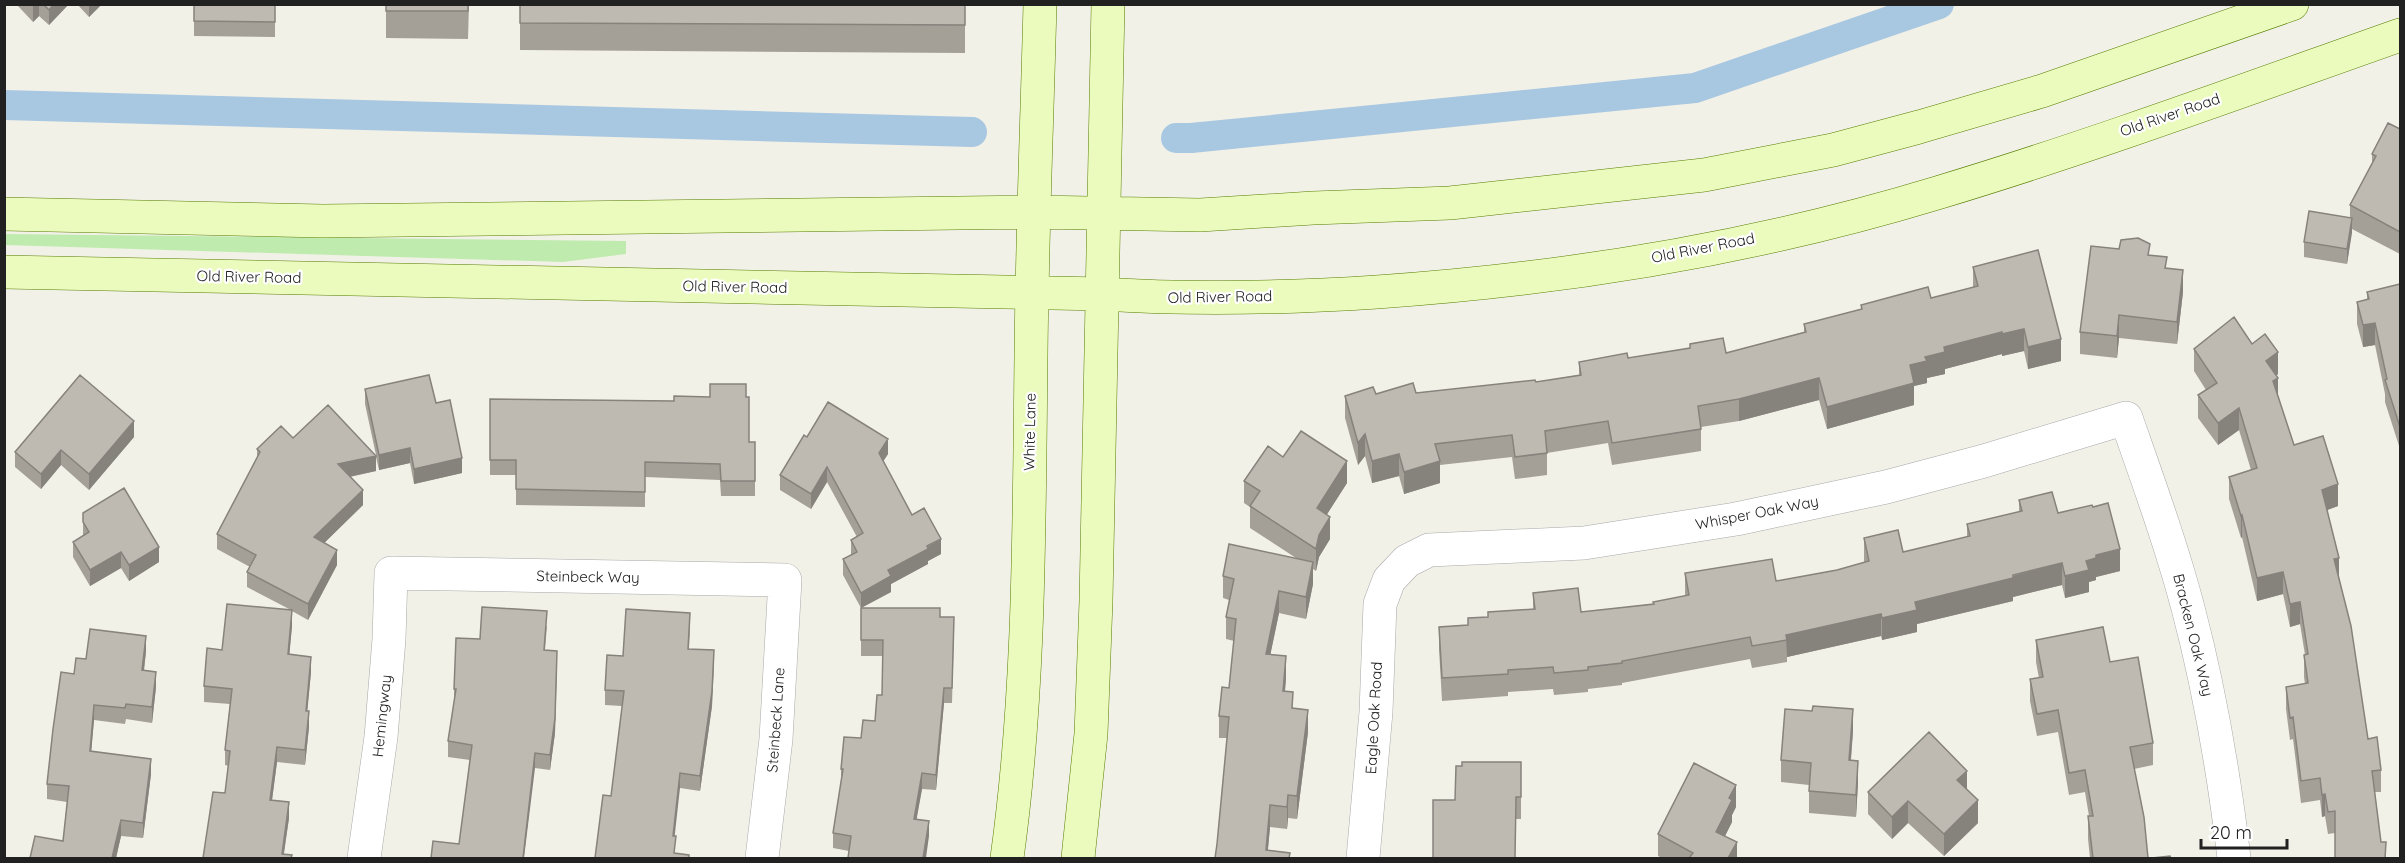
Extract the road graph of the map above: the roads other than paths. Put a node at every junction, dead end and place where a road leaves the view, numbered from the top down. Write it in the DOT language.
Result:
graph roads {
  1 [pos="1040,4"];
  2 [pos="1108,4"];
  3 [pos="2292,4"];
  4 [pos="2400,35"];
  5 [pos="1034,212"];
  6 [pos="4,214"];
  7 [pos="1103,214"];
  8 [pos="4,272"];
  9 [pos="1032,293"];
  10 [pos="1102,294"];
  11 [pos="2126,418"];
  12 [pos="391,573"];
  13 [pos="1389,579"];
  14 [pos="785,580"];
  15 [pos="364,858"];
  16 [pos="762,858"];
  17 [pos="1007,858"];
  18 [pos="1078,858"];
  19 [pos="1362,858"];
  20 [pos="2234,858"];
  1 -- 5 [label="main road, White Lane"];
  2 -- 7 [label="main road"];
  3 -- 7 [label="main road"];
  4 -- 10 [label="main road, Old River Road"];
  5 -- 6 [label="main road"];
  5 -- 7 [label="main road"];
  5 -- 9 [label="main road, White Lane"];
  7 -- 10 [label="main road"];
  8 -- 9 [label="main road, Old River Road"];
  9 -- 10 [label="main road, Old River Road"];
  9 -- 17 [label="main road, White Lane"];
  10 -- 18 [label="main road"];
  11 -- 13 [label="street, Whisper Oak Way"];
  11 -- 20 [label="street, Bracken Oak Way"];
  12 -- 14 [label="street, Steinbeck Way"];
  12 -- 15 [label="street, Hemingway"];
  13 -- 19 [label="street, Eagle Oak Road"];
  14 -- 16 [label="street, Steinbeck Lane"];
}
